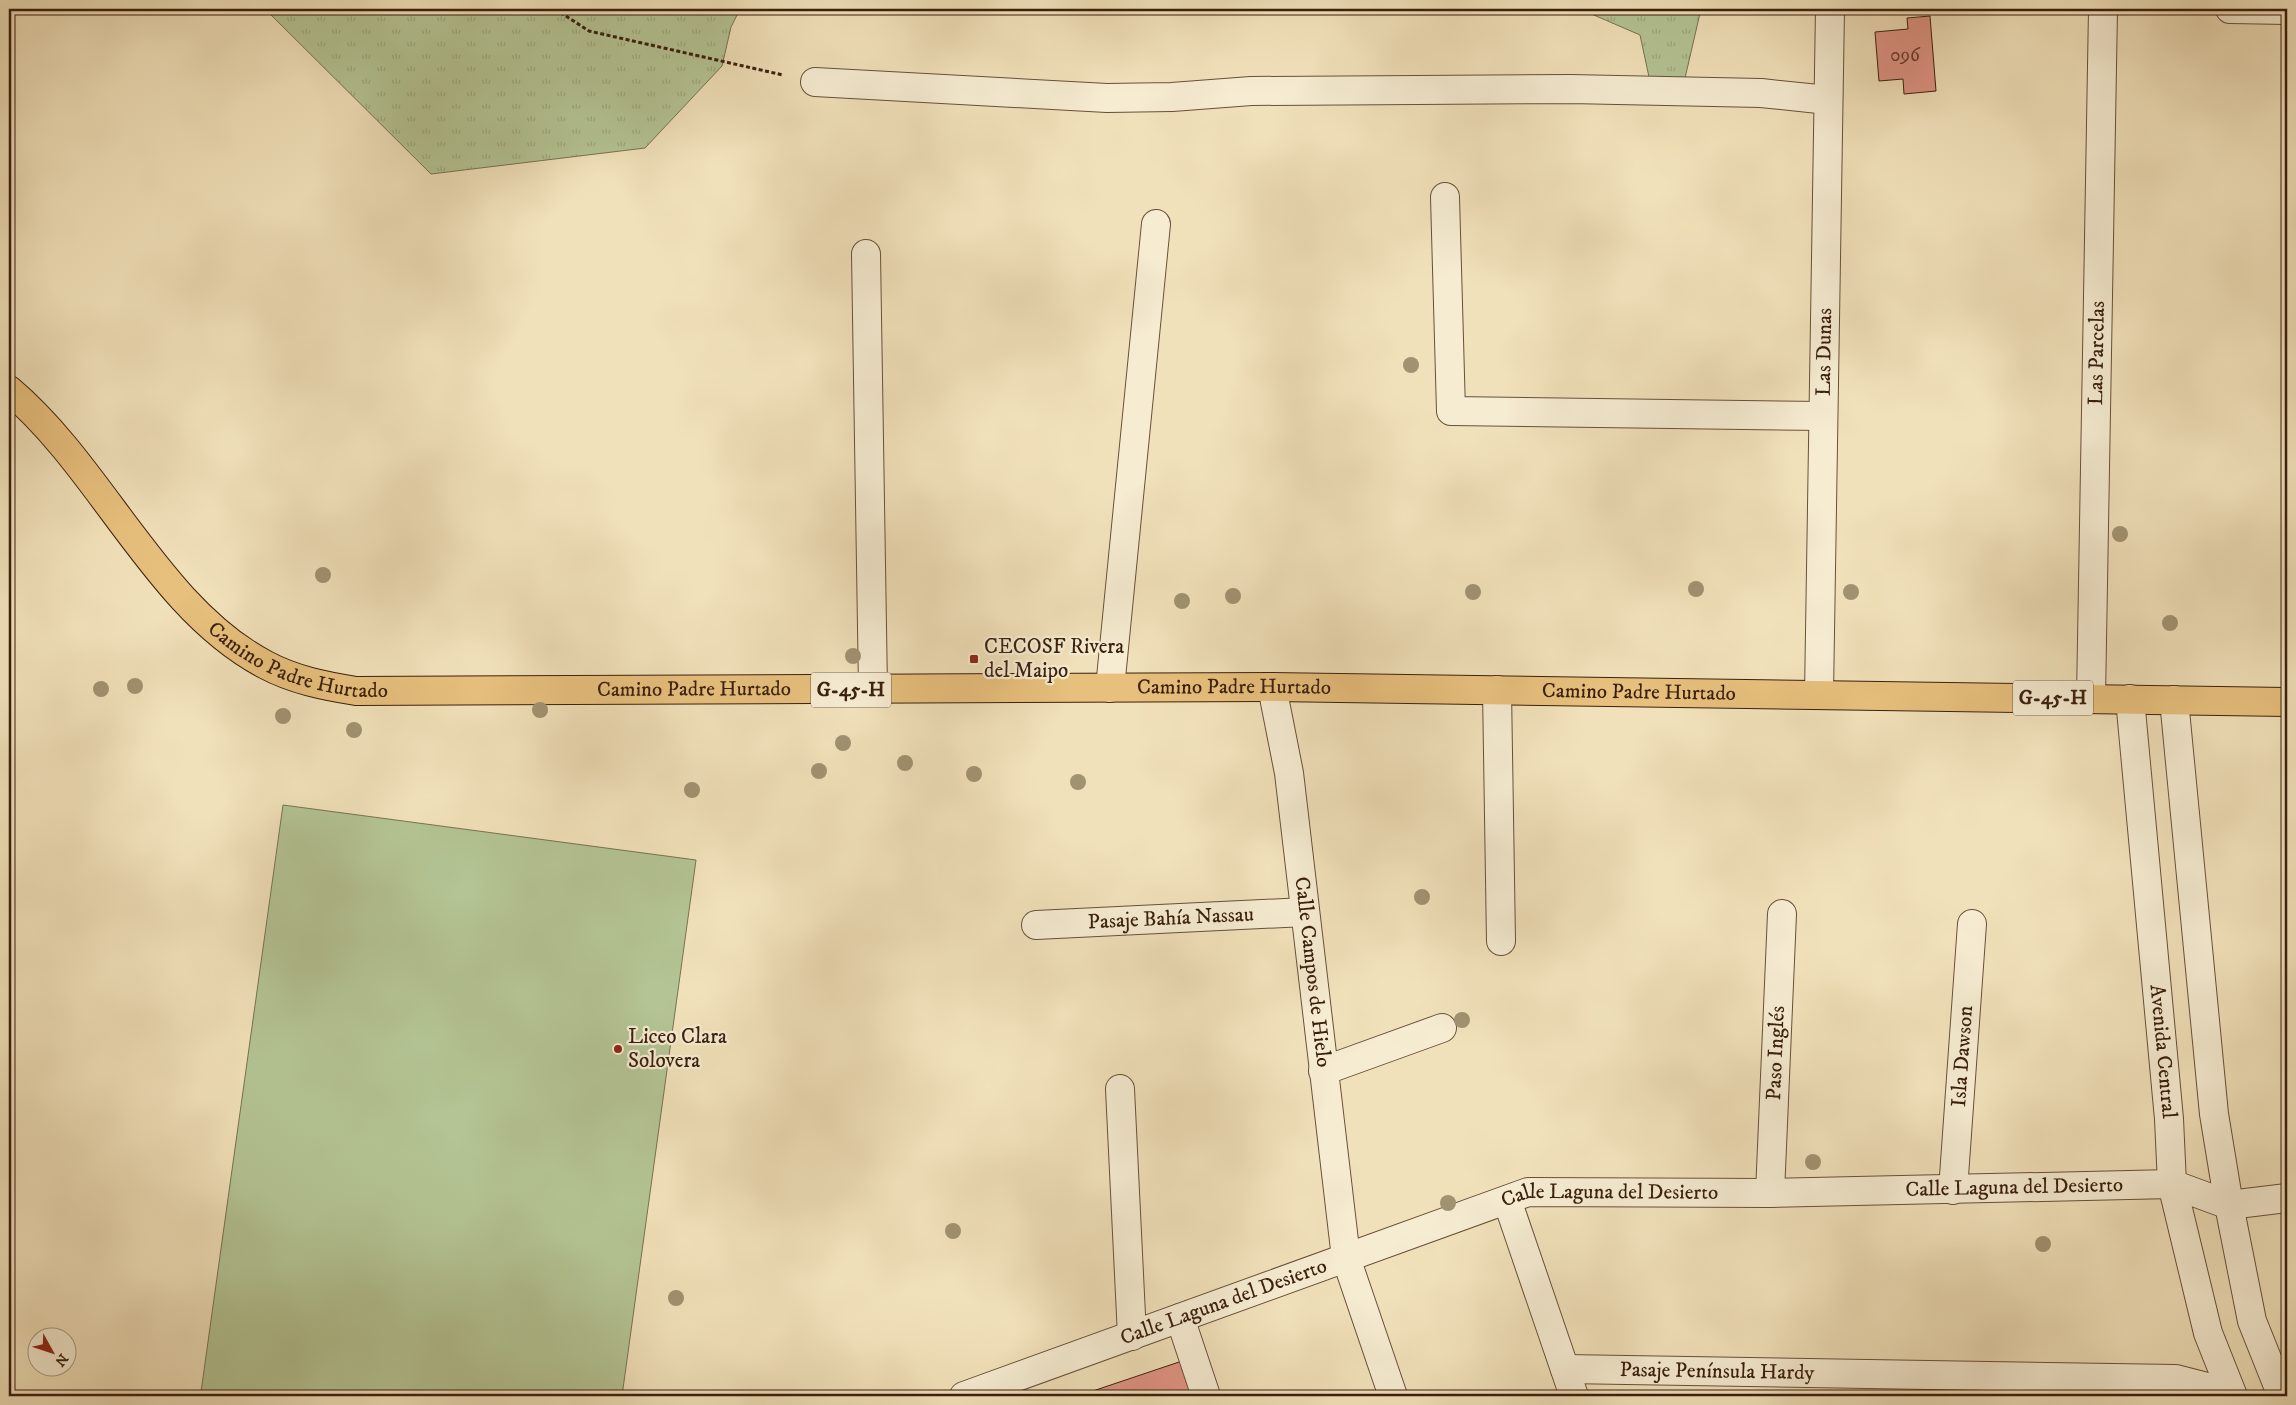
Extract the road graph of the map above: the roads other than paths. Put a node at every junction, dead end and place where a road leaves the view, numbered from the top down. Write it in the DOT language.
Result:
graph roads {
  1 [pos="1830,9"];
  2 [pos="2103,9"];
  3 [pos="2230,9"];
  4 [pos="2287,10"];
  5 [pos="815,82"];
  6 [pos="1828,100"];
  7 [pos="1445,197"];
  8 [pos="1156,224"];
  9 [pos="866,254"];
  10 [pos="9,390"];
  11 [pos="1823,416"];
  12 [pos="1272,687"];
  13 [pos="1110,688"];
  14 [pos="872,689"];
  15 [pos="1497,690"];
  16 [pos="1819,694"];
  17 [pos="2091,698"];
  18 [pos="2130,699"];
  19 [pos="2174,700"];
  20 [pos="2287,702"];
  21 [pos="1305,912"];
  22 [pos="1782,914"];
  23 [pos="1972,924"];
  24 [pos="1036,925"];
  25 [pos="1501,941"];
  26 [pos="1442,1028"];
  27 [pos="1323,1071"];
  28 [pos="1120,1089"];
  29 [pos="2172,1184"];
  30 [pos="1953,1190"];
  31 [pos="1770,1193"];
  32 [pos="2287,1198"];
  33 [pos="1507,1200"];
  34 [pos="2228,1205"];
  35 [pos="1346,1258"];
  36 [pos="1180,1318"];
  37 [pos="1132,1336"];
  38 [pos="1565,1369"];
  39 [pos="1018,1387"];
  40 [pos="2231,1391"];
  41 [pos="964,1396"];
  42 [pos="1206,1396"];
  43 [pos="1393,1396"];
  44 [pos="1574,1396"];
  45 [pos="2201,1396"];
  46 [pos="2282,1396"];
  1 -- 6 [label="street, Las Dunas"];
  2 -- 17 [label="street, Las Parcelas"];
  3 -- 4 [label="street"];
  5 -- 6 [label="street"];
  6 -- 11 [label="street, Las Dunas"];
  7 -- 11 [label="street"];
  8 -- 13 [label="street"];
  9 -- 14 [label="street"];
  10 -- 14 [label="main road, Camino Padre Hurtado / G-45-H"];
  11 -- 16 [label="street, Las Dunas"];
  12 -- 13 [label="main road, Camino Padre Hurtado / G-45-H"];
  12 -- 15 [label="main road, Camino Padre Hurtado / G-45-H"];
  12 -- 21 [label="street, Calle Campos de Hielo"];
  13 -- 14 [label="main road, Camino Padre Hurtado / G-45-H"];
  15 -- 16 [label="main road, Camino Padre Hurtado / G-45-H"];
  15 -- 25 [label="street"];
  16 -- 17 [label="main road, Camino Padre Hurtado / G-45-H"];
  17 -- 18 [label="main road, Camino Padre Hurtado / G-45-H"];
  18 -- 19 [label="main road, Camino Padre Hurtado / G-45-H"];
  18 -- 29 [label="street, Avenida Central"];
  19 -- 20 [label="main road, Camino Padre Hurtado / G-45-H"];
  19 -- 34 [label="street"];
  21 -- 24 [label="street, Pasaje Bahía Nassau"];
  21 -- 27 [label="street, Calle Campos de Hielo"];
  22 -- 31 [label="street, Paso Inglés"];
  23 -- 30 [label="street, Isla Dawson"];
  26 -- 27 [label="street"];
  27 -- 35 [label="street, Calle Campos de Hielo"];
  28 -- 37 [label="street"];
  29 -- 30 [label="street, Calle Laguna del Desierto"];
  29 -- 34 [label="street, Calle Laguna del Desierto"];
  29 -- 40 [label="street, Avenida Central"];
  30 -- 31 [label="street, Calle Laguna del Desierto"];
  31 -- 33 [label="street, Calle Laguna del Desierto"];
  32 -- 34 [label="street, Calle Laguna del Desierto"];
  33 -- 35 [label="street, Calle Laguna del Desierto"];
  33 -- 38 [label="street"];
  34 -- 46 [label="street"];
  35 -- 36 [label="street, Calle Laguna del Desierto"];
  35 -- 43 [label="street, Calle Campos de Hielo"];
  36 -- 37 [label="street, Calle Laguna del Desierto"];
  36 -- 42 [label="street"];
  37 -- 39 [label="street, Calle Laguna del Desierto"];
  38 -- 40 [label="street, Pasaje Península Hardy"];
  38 -- 44 [label="street"];
  39 -- 41 [label="street, Calle Laguna del Desierto"];
  40 -- 45 [label="street"];
}
